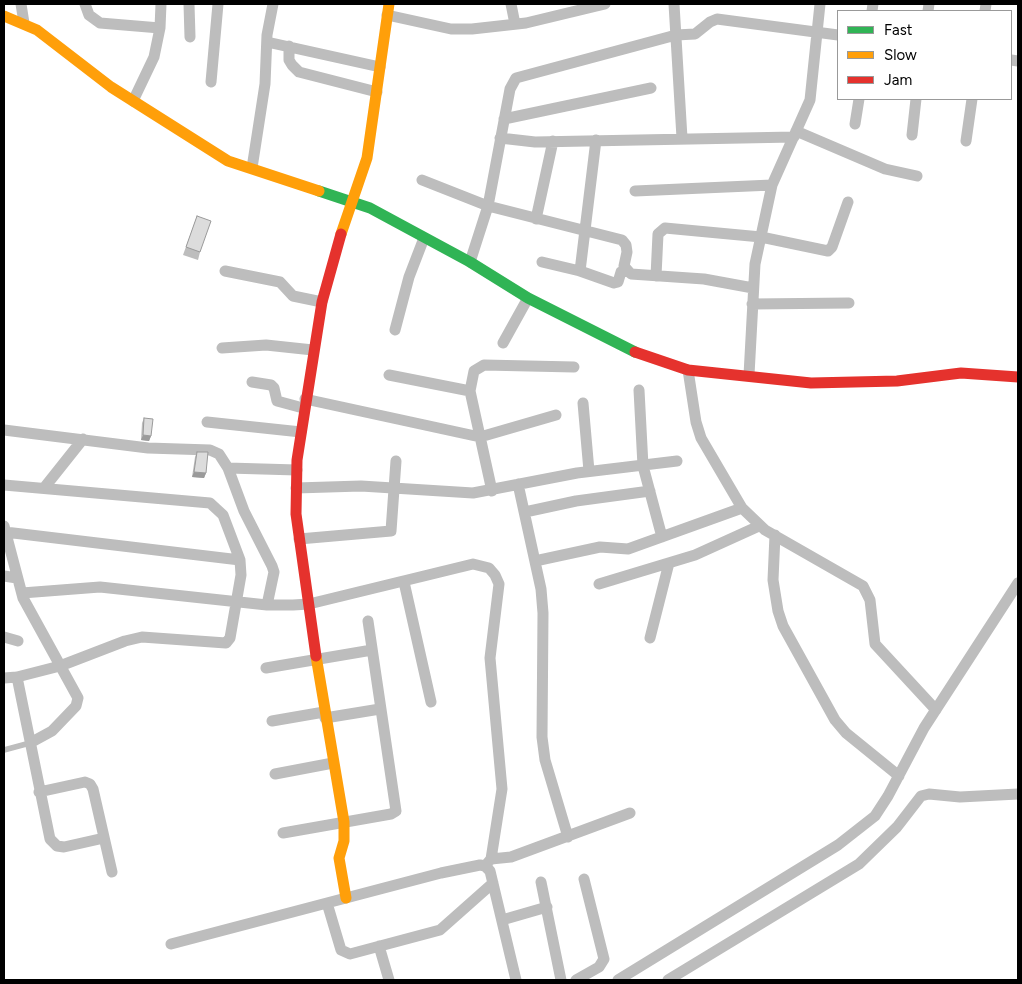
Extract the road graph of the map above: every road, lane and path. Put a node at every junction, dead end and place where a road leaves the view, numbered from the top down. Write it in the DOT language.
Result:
graph roads {
  1 [pos="21,4"];
  2 [pos="85,4"];
  3 [pos="161,4"];
  4 [pos="189,4"];
  5 [pos="218,4"];
  6 [pos="272,4"];
  7 [pos="511,4"];
  8 [pos="605,4"];
  9 [pos="674,4"];
  10 [pos="820,4"];
  11 [pos="388,9"];
  12 [pos="4,16"];
  13 [pos="24,23"];
  14 [pos="515,24"];
  15 [pos="160,28"];
  16 [pos="816,32"];
  17 [pos="676,35"];
  18 [pos="837,35"];
  19 [pos="190,37"];
  20 [pos="267,42"];
  21 [pos="289,46"];
  22 [pos="380,67"];
  23 [pos="211,82"];
  24 [pos="651,88"];
  25 [pos="377,92"];
  26 [pos="859,100"];
  27 [pos="916,100"];
  28 [pos="972,100"];
  29 [pos="133,101"];
  30 [pos="504,119"];
  31 [pos="855,124"];
  32 [pos="795,134"];
  33 [pos="912,134"];
  34 [pos="500,138"];
  35 [pos="682,138"];
  36 [pos="596,140"];
  37 [pos="553,141"];
  38 [pos="966,141"];
  39 [pos="252,168"];
  40 [pos="917,176"];
  41 [pos="422,180"];
  42 [pos="772,185"];
  43 [pos="635,191"];
  44 [pos="351,200"];
  45 [pos="848,202"];
  46 [pos="488,206"];
  47 [pos="536,219"];
  48 [pos="586,230"];
  49 [pos="761,237"];
  50 [pos="424,238"];
  51 [pos="470,262"];
  52 [pos="542,262"];
  53 [pos="225,271"];
  54 [pos="580,271"];
  55 [pos="627,271"];
  56 [pos="656,276"];
  57 [pos="753,288"];
  58 [pos="528,298"];
  59 [pos="322,302"];
  60 [pos="849,303"];
  61 [pos="752,304"];
  62 [pos="395,330"];
  63 [pos="503,343"];
  64 [pos="222,348"];
  65 [pos="314,350"];
  66 [pos="574,367"];
  67 [pos="688,370"];
  68 [pos="389,375"];
  69 [pos="749,376"];
  70 [pos="1018,377"];
  71 [pos="252,382"];
  72 [pos="639,390"];
  73 [pos="470,391"];
  74 [pos="583,403"];
  75 [pos="304,404"];
  76 [pos="556,415"];
  77 [pos="207,422"];
  78 [pos="4,430"];
  79 [pos="301,432"];
  80 [pos="480,437"];
  81 [pos="83,439"];
  82 [pos="396,461"];
  83 [pos="677,461"];
  84 [pos="643,466"];
  85 [pos="228,468"];
  86 [pos="297,470"];
  87 [pos="589,472"];
  88 [pos="518,484"];
  89 [pos="4,485"];
  90 [pos="44,488"];
  91 [pos="296,488"];
  92 [pos="393,489"];
  93 [pos="492,491"];
  94 [pos="650,491"];
  95 [pos="742,508"];
  96 [pos="524,512"];
  97 [pos="759,526"];
  98 [pos="4,529"];
  99 [pos="775,536"];
  100 [pos="662,537"];
  101 [pos="298,539"];
  102 [pos="240,560"];
  103 [pos="535,560"];
  104 [pos="669,563"];
  105 [pos="4,576"];
  106 [pos="17,578"];
  107 [pos="404,582"];
  108 [pos="1018,583"];
  109 [pos="599,584"];
  110 [pos="22,593"];
  111 [pos="234,601"];
  112 [pos="309,604"];
  113 [pos="267,605"];
  114 [pos="368,621"];
  115 [pos="4,637"];
  116 [pos="650,638"];
  117 [pos="18,641"];
  118 [pos="372,650"];
  119 [pos="317,660"];
  120 [pos="60,666"];
  121 [pos="266,668"];
  122 [pos="17,677"];
  123 [pos="4,678"];
  124 [pos="431,702"];
  125 [pos="380,709"];
  126 [pos="936,710"];
  127 [pos="324,715"];
  128 [pos="272,721"];
  129 [pos="30,743"];
  130 [pos="4,750"];
  131 [pos="333,763"];
  132 [pos="275,774"];
  133 [pos="899,776"];
  134 [pos="39,792"];
  135 [pos="1018,794"];
  136 [pos="630,813"];
  137 [pos="344,822"];
  138 [pos="283,833"];
  139 [pos="568,837"];
  140 [pos="104,838"];
  141 [pos="488,862"];
  142 [pos="112,872"];
  143 [pos="584,879"];
  144 [pos="541,882"];
  145 [pos="493,883"];
  146 [pos="346,898"];
  147 [pos="327,903"];
  148 [pos="547,907"];
  149 [pos="502,920"];
  150 [pos="171,944"];
  151 [pos="379,946"];
  152 [pos="389,980"];
  153 [pos="516,980"];
  154 [pos="561,980"];
  155 [pos="576,980"];
  156 [pos="618,980"];
  157 [pos="668,980"];
  1 -- 13 [label="street"];
  2 -- 15 [label="street"];
  3 -- 15 [label="street"];
  4 -- 19 [label="street"];
  5 -- 23 [label="street"];
  6 -- 20 [label="street"];
  7 -- 14 [label="street"];
  8 -- 14 [label="street"];
  9 -- 17 [label="street"];
  10 -- 16 [label="street"];
  11 -- 14 [label="street"];
  11 -- 22 [label="street"];
  12 -- 13 [label="street"];
  13 -- 29 [label="street"];
  15 -- 29 [label="street"];
  16 -- 17 [label="street"];
  16 -- 18 [label="street"];
  16 -- 32 [label="street"];
  17 -- 30 [label="street"];
  17 -- 35 [label="street"];
  20 -- 21 [label="street"];
  20 -- 39 [label="street"];
  21 -- 22 [label="street"];
  21 -- 25 [label="street"];
  22 -- 25 [label="street"];
  24 -- 30 [label="street"];
  25 -- 44 [label="street"];
  26 -- 31 [label="street"];
  27 -- 33 [label="street"];
  28 -- 38 [label="street"];
  29 -- 39 [label="street"];
  30 -- 34 [label="street"];
  32 -- 35 [label="street"];
  32 -- 40 [label="street"];
  32 -- 42 [label="street"];
  34 -- 37 [label="street"];
  34 -- 46 [label="street"];
  35 -- 36 [label="street"];
  36 -- 37 [label="street"];
  36 -- 48 [label="street"];
  37 -- 47 [label="street"];
  39 -- 44 [label="street"];
  41 -- 46 [label="street"];
  42 -- 43 [label="street"];
  42 -- 49 [label="street"];
  44 -- 50 [label="street"];
  44 -- 59 [label="street"];
  45 -- 49 [label="street"];
  46 -- 47 [label="street"];
  46 -- 51 [label="street"];
  47 -- 48 [label="street"];
  48 -- 54 [label="street"];
  48 -- 55 [label="street"];
  49 -- 56 [label="street"];
  49 -- 57 [label="street"];
  50 -- 51 [label="street"];
  50 -- 62 [label="street"];
  51 -- 58 [label="street"];
  52 -- 54 [label="street"];
  53 -- 59 [label="street"];
  54 -- 55 [label="street"];
  55 -- 56 [label="street"];
  56 -- 57 [label="street"];
  57 -- 61 [label="street"];
  58 -- 63 [label="street"];
  58 -- 67 [label="street"];
  59 -- 65 [label="street"];
  60 -- 61 [label="street"];
  61 -- 69 [label="street"];
  64 -- 65 [label="street"];
  65 -- 75 [label="street"];
  66 -- 73 [label="street"];
  67 -- 69 [label="street"];
  67 -- 95 [label="street"];
  68 -- 73 [label="street"];
  69 -- 70 [label="street"];
  71 -- 75 [label="street"];
  72 -- 84 [label="street"];
  73 -- 80 [label="street"];
  74 -- 87 [label="street"];
  75 -- 79 [label="street"];
  75 -- 80 [label="street"];
  76 -- 80 [label="street"];
  77 -- 79 [label="street"];
  78 -- 81 [label="street"];
  79 -- 86 [label="street"];
  80 -- 93 [label="street"];
  81 -- 85 [label="street"];
  81 -- 90 [label="street"];
  82 -- 92 [label="street"];
  83 -- 84 [label="street"];
  84 -- 87 [label="street"];
  84 -- 94 [label="street"];
  85 -- 86 [label="street"];
  85 -- 113 [label="street"];
  86 -- 91 [label="street"];
  87 -- 88 [label="street"];
  88 -- 93 [label="street"];
  88 -- 96 [label="street"];
  89 -- 90 [label="street"];
  90 -- 102 [label="street"];
  91 -- 92 [label="street"];
  91 -- 101 [label="street"];
  92 -- 93 [label="street"];
  92 -- 101 [label="street"];
  94 -- 96 [label="street"];
  94 -- 100 [label="street"];
  95 -- 97 [label="street"];
  95 -- 100 [label="street"];
  96 -- 103 [label="street"];
  97 -- 99 [label="street"];
  97 -- 104 [label="street"];
  98 -- 102 [label="street"];
  98 -- 106 [label="street"];
  99 -- 126 [label="street"];
  99 -- 133 [label="street"];
  100 -- 103 [label="street"];
  101 -- 112 [label="street"];
  102 -- 111 [label="street"];
  103 -- 139 [label="street"];
  104 -- 109 [label="street"];
  104 -- 116 [label="street"];
  105 -- 106 [label="street"];
  106 -- 110 [label="street"];
  107 -- 112 [label="street"];
  107 -- 124 [label="street"];
  107 -- 141 [label="street"];
  108 -- 126 [label="street"];
  110 -- 111 [label="street"];
  110 -- 120 [label="street"];
  111 -- 113 [label="street"];
  111 -- 120 [label="street"];
  112 -- 113 [label="street"];
  112 -- 119 [label="street"];
  114 -- 118 [label="street"];
  115 -- 117 [label="street"];
  118 -- 119 [label="street"];
  118 -- 125 [label="street"];
  119 -- 121 [label="street"];
  119 -- 127 [label="street"];
  120 -- 122 [label="street"];
  120 -- 129 [label="street"];
  122 -- 123 [label="street"];
  122 -- 129 [label="street"];
  125 -- 127 [label="street"];
  125 -- 137 [label="street"];
  126 -- 133 [label="street"];
  127 -- 128 [label="street"];
  127 -- 131 [label="street"];
  129 -- 130 [label="lane"];
  129 -- 134 [label="street"];
  131 -- 132 [label="street"];
  131 -- 137 [label="street"];
  133 -- 156 [label="street"];
  134 -- 140 [label="street"];
  134 -- 140 [label="street"];
  135 -- 157 [label="street"];
  136 -- 139 [label="street"];
  137 -- 138 [label="street"];
  137 -- 146 [label="street"];
  139 -- 141 [label="street"];
  140 -- 142 [label="street"];
  141 -- 145 [label="street"];
  141 -- 146 [label="street"];
  143 -- 155 [label="street"];
  144 -- 148 [label="street"];
  145 -- 149 [label="street"];
  145 -- 151 [label="street"];
  146 -- 147 [label="street"];
  147 -- 150 [label="street"];
  147 -- 151 [label="street"];
  148 -- 149 [label="street"];
  148 -- 154 [label="street"];
  149 -- 153 [label="street"];
  151 -- 152 [label="street"];
}
